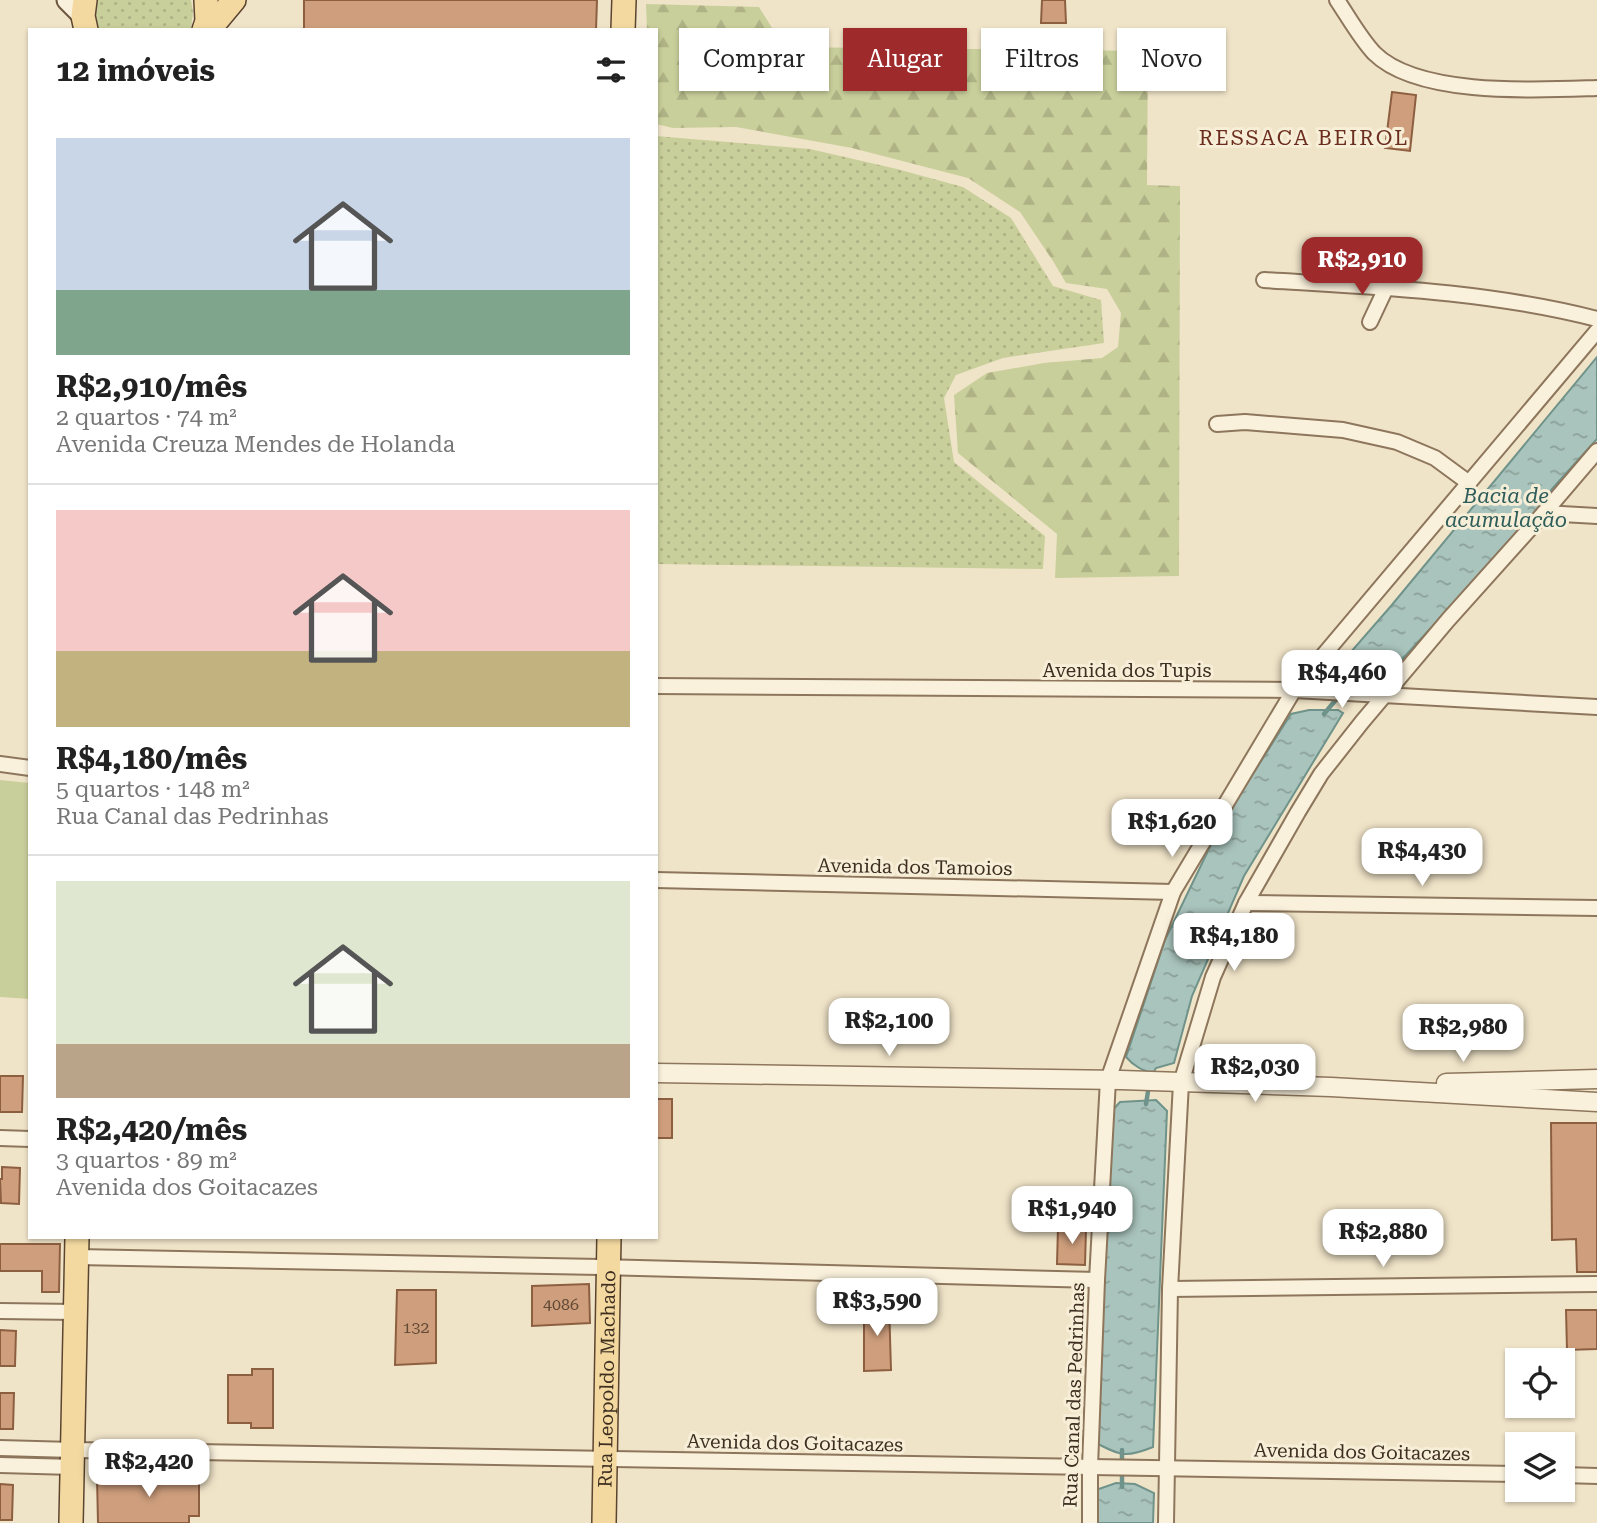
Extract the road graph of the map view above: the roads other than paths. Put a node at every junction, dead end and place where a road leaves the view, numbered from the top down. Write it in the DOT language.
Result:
graph roads {
  1 [pos="206,0"];
  2 [pos="234,0"];
  3 [pos="624,0"];
  4 [pos="1338,0"];
  5 [pos="207,28"];
  6 [pos="209,28"];
  7 [pos="623,28"];
  8 [pos="1597,88"];
  9 [pos="1264,280"];
  10 [pos="1386,288"];
  11 [pos="1597,319"];
  12 [pos="1370,321"];
  13 [pos="1597,331"];
  14 [pos="1217,424"];
  15 [pos="1597,451"];
  16 [pos="1469,483"];
  17 [pos="1545,513"];
  18 [pos="1597,516"];
  19 [pos="658,686"];
  20 [pos="1299,690"];
  21 [pos="1384,695"];
  22 [pos="1597,707"];
  23 [pos="0,764"];
  24 [pos="28,768"];
  25 [pos="658,880"];
  26 [pos="1173,892"];
  27 [pos="1246,903"];
  28 [pos="1597,908"];
  29 [pos="658,1073"];
  30 [pos="1597,1079"];
  31 [pos="1114,1080"];
  32 [pos="1175,1082"];
  33 [pos="1331,1087"];
  34 [pos="1597,1102"];
  35 [pos="0,1138"];
  36 [pos="28,1139"];
  37 [pos="609,1239"];
  38 [pos="77,1247"];
  39 [pos="609,1267"];
  40 [pos="1097,1280"];
  41 [pos="1597,1284"];
  42 [pos="1170,1289"];
  43 [pos="0,1311"];
  44 [pos="76,1312"];
  45 [pos="0,1448"];
  46 [pos="73,1459"];
  47 [pos="605,1459"];
  48 [pos="0,1465"];
  49 [pos="1094,1467"];
  50 [pos="1164,1468"];
  51 [pos="1505,1474"];
  52 [pos="1575,1475"];
  53 [pos="1597,1476"];
  54 [pos="71,1523"];
  55 [pos="604,1523"];
  56 [pos="1090,1523"];
  57 [pos="1167,1523"];
  1 -- 5 [label="main road"];
  2 -- 6 [label="main road"];
  3 -- 7 [label="main road"];
  4 -- 8 [label="street"];
  9 -- 10 [label="street"];
  10 -- 11 [label="street"];
  10 -- 12 [label="street"];
  13 -- 16 [label="street, Rua Canal das Pedrinhas"];
  14 -- 16 [label="street"];
  15 -- 17 [label="street"];
  16 -- 20 [label="street, Rua Canal das Pedrinhas"];
  17 -- 18 [label="street"];
  17 -- 21 [label="street"];
  19 -- 20 [label="street, Avenida dos Tupis"];
  20 -- 21 [label="street, Avenida dos Tupis"];
  20 -- 26 [label="street, Rua Canal das Pedrinhas"];
  21 -- 22 [label="street, Avenida dos Tupis"];
  21 -- 27 [label="street"];
  23 -- 24 [label="street"];
  25 -- 26 [label="street, Avenida dos Tamoios"];
  26 -- 31 [label="street, Rua Canal das Pedrinhas"];
  27 -- 28 [label="street"];
  27 -- 32 [label="street"];
  29 -- 31 [label="street"];
  30 -- 33 [label="street"];
  31 -- 32 [label="street"];
  31 -- 40 [label="street, Rua Canal das Pedrinhas"];
  32 -- 33 [label="street"];
  32 -- 42 [label="street"];
  33 -- 34 [label="street"];
  35 -- 36 [label="street"];
  37 -- 39 [label="main road, Rua Leopoldo Machado"];
  38 -- 39 [label="street"];
  38 -- 44 [label="main road"];
  39 -- 40 [label="street"];
  39 -- 47 [label="main road, Rua Leopoldo Machado"];
  40 -- 49 [label="street, Rua Canal das Pedrinhas"];
  41 -- 42 [label="street"];
  42 -- 50 [label="street"];
  43 -- 44 [label="street"];
  44 -- 46 [label="main road"];
  45 -- 46 [label="street"];
  46 -- 47 [label="street, Avenida dos Goitacazes"];
  46 -- 48 [label="street"];
  46 -- 54 [label="main road"];
  47 -- 49 [label="street, Avenida dos Goitacazes"];
  47 -- 55 [label="main road, Rua Leopoldo Machado"];
  49 -- 50 [label="street, Avenida dos Goitacazes"];
  49 -- 56 [label="street, Rua Canal das Pedrinhas"];
  50 -- 51 [label="street, Avenida dos Goitacazes"];
  50 -- 57 [label="street"];
  52 -- 53 [label="street"];
}
